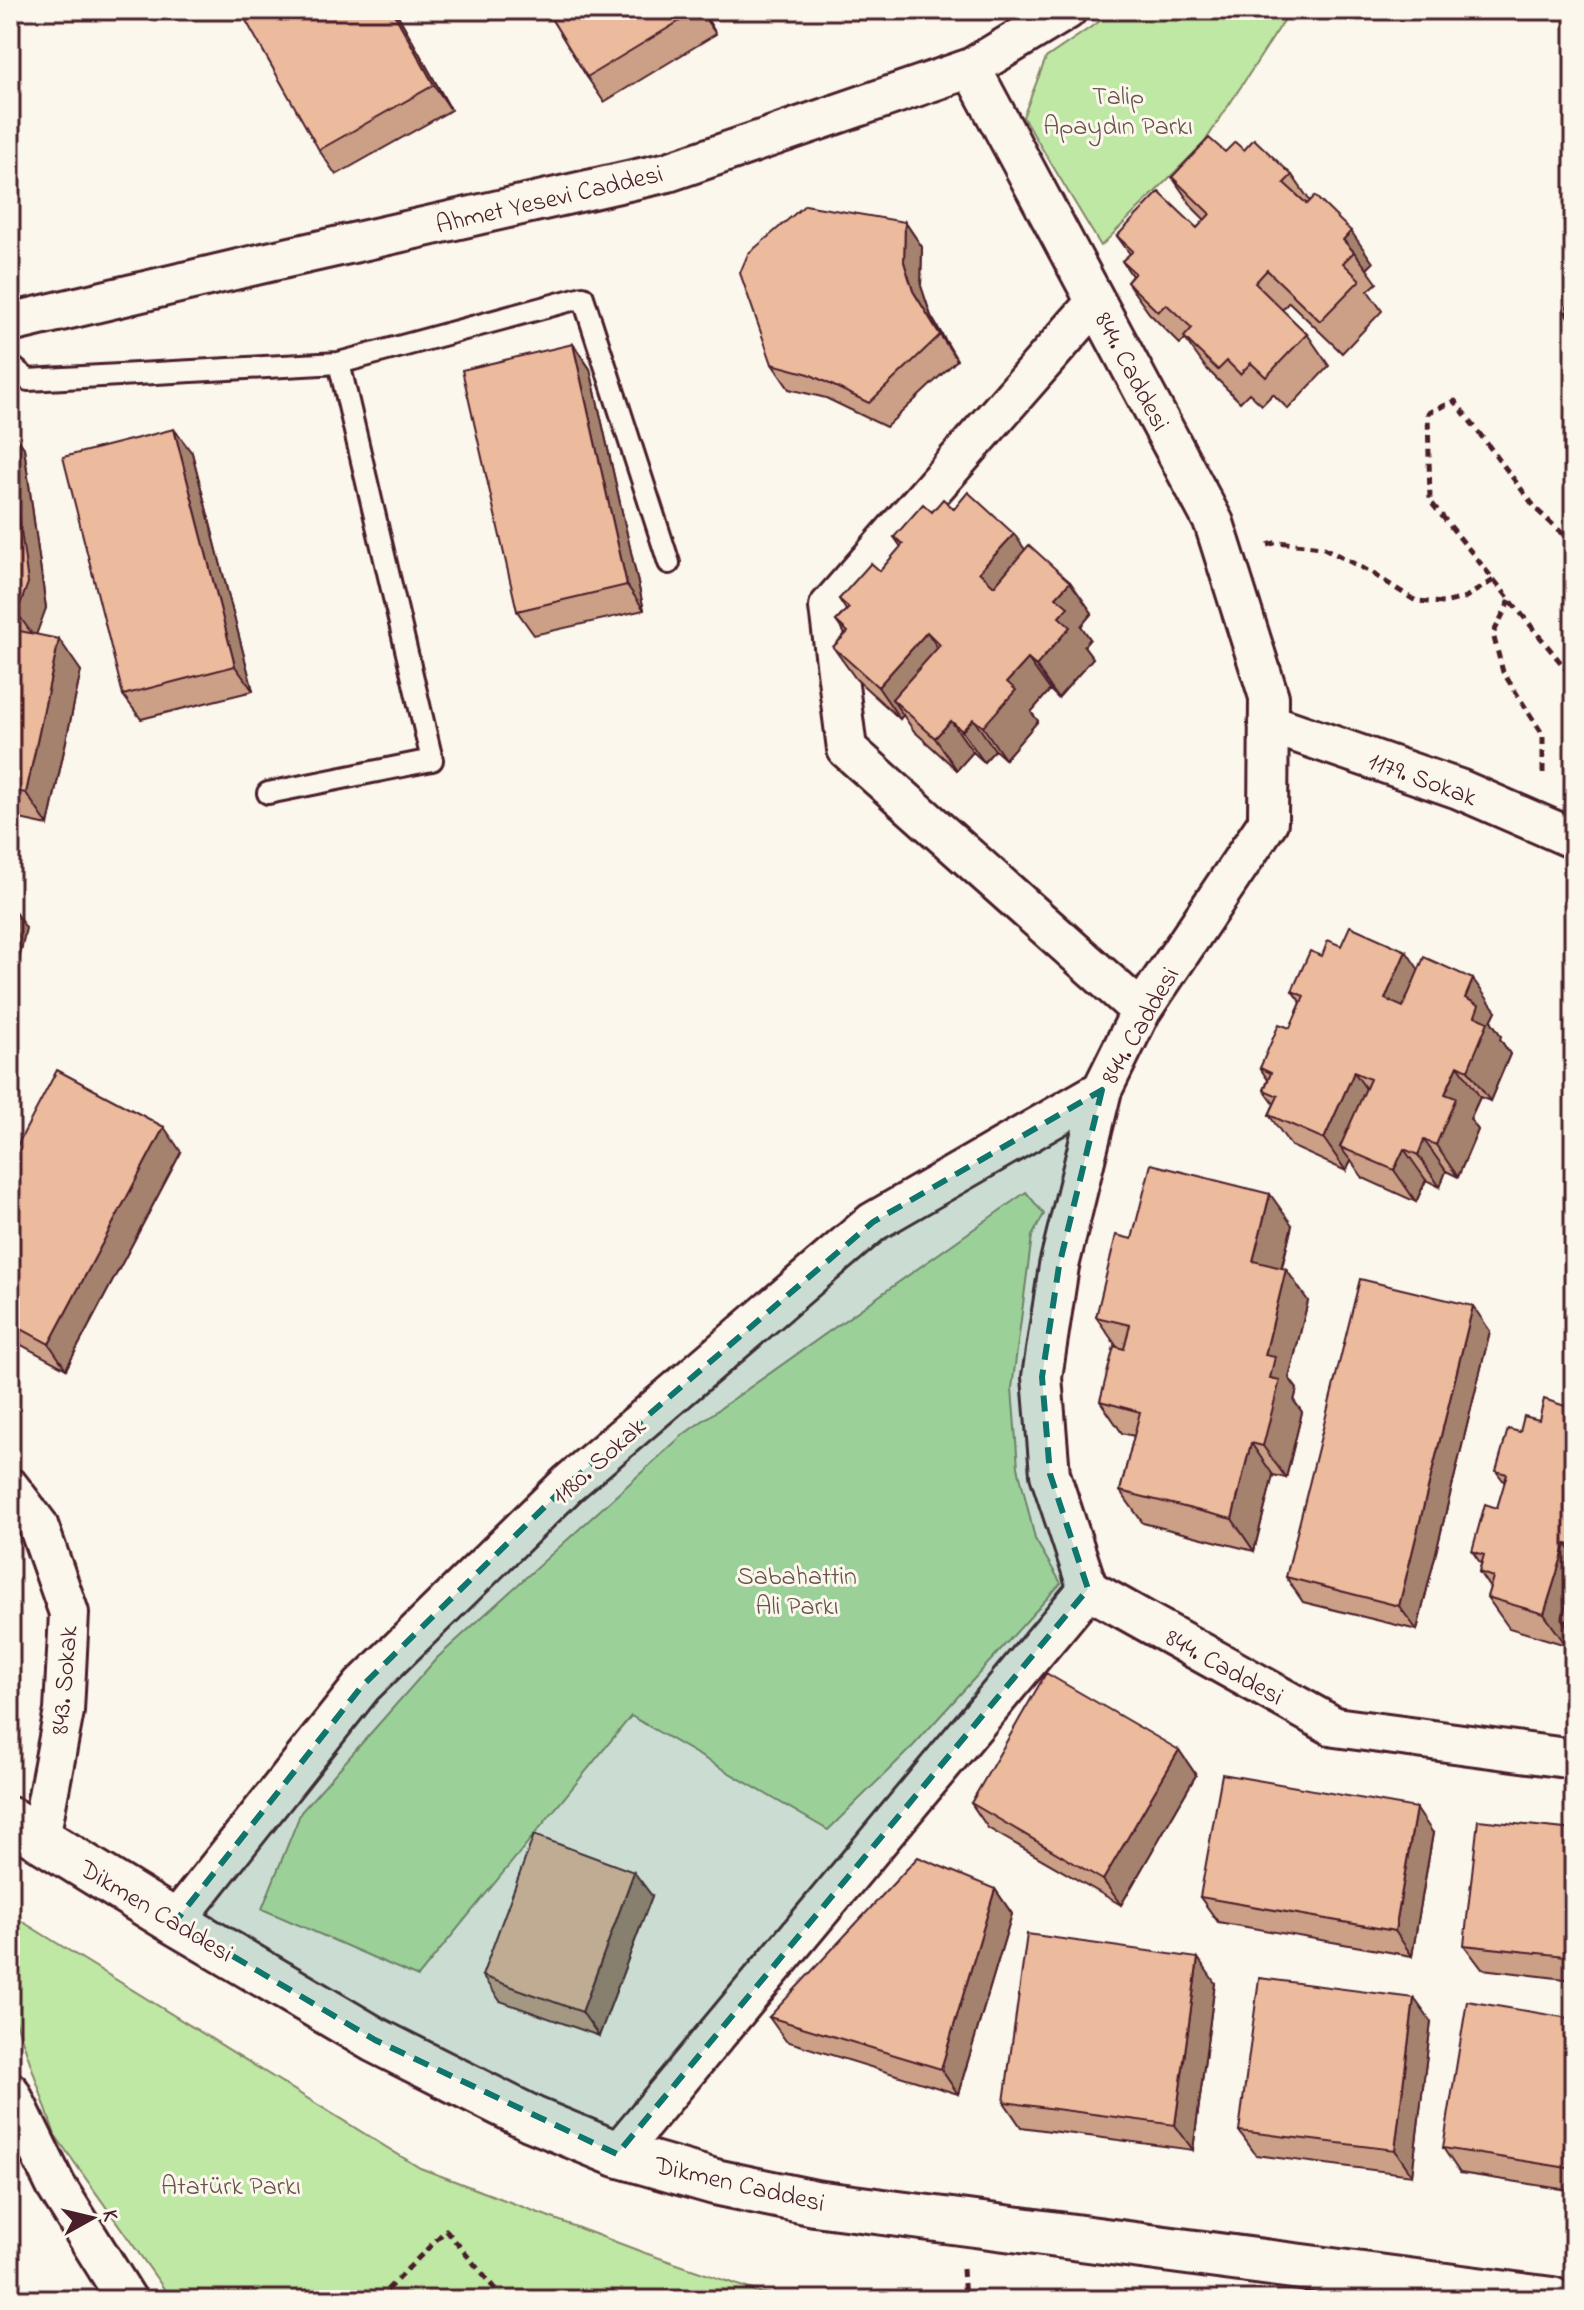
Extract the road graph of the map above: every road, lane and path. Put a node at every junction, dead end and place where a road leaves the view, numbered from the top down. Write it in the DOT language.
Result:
graph roads {
  1 [pos="1067,10"];
  2 [pos="971,68"];
  3 [pos="1096,302"];
  4 [pos="1574,307"];
  5 [pos="10,323"];
  6 [pos="1574,325"];
  7 [pos="339,363"];
  8 [pos="10,365"];
  9 [pos="1574,544"];
  10 [pos="1225,558"];
  11 [pos="669,563"];
  12 [pos="1494,580"];
  13 [pos="1510,600"];
  14 [pos="1574,679"];
  15 [pos="1268,723"];
  16 [pos="268,793"];
  17 [pos="1558,832"];
  18 [pos="1141,1011"];
  19 [pos="1102,1090"];
  20 [pos="10,1488"];
  21 [pos="1088,1589"];
  22 [pos="1574,1759"];
  23 [pos="25,1829"];
  24 [pos="175,1922"];
  25 [pos="10,2092"];
  26 [pos="617,2154"];
  27 [pos="1542,2299"];
  28 [pos="127,2300"];
  29 [pos="377,2300"];
  30 [pos="504,2300"];
  1 -- 2 [label="street, Ahmet Yesevi Caddesi"];
  2 -- 3 [label="street, 844. Caddesi"];
  2 -- 5 [label="street, Ahmet Yesevi Caddesi"];
  3 -- 10 [label="street, 844. Caddesi"];
  3 -- 18 [label="street"];
  4 -- 6 [label="path"];
  7 -- 8 [label="lane"];
  7 -- 11 [label="lane"];
  7 -- 16 [label="lane"];
  9 -- 12 [label="path"];
  10 -- 12 [label="path"];
  10 -- 15 [label="street, 844. Caddesi"];
  12 -- 13 [label="path"];
  13 -- 14 [label="path"];
  13 -- 17 [label="path"];
  15 -- 17 [label="street, 1179. Sokak"];
  15 -- 18 [label="street, 844. Caddesi"];
  18 -- 19 [label="street, 844. Caddesi"];
  19 -- 21 [label="street, 844. Caddesi"];
  19 -- 24 [label="street, 1180. Sokak"];
  20 -- 23 [label="street, 843. Sokak"];
  21 -- 22 [label="street, 844. Caddesi"];
  21 -- 26 [label="street"];
  23 -- 24 [label="main road, Dikmen Caddesi"];
  24 -- 26 [label="main road, Dikmen Caddesi"];
  25 -- 28 [label="street"];
  26 -- 27 [label="main road, Dikmen Caddesi"];
  29 -- 30 [label="path"];
}
